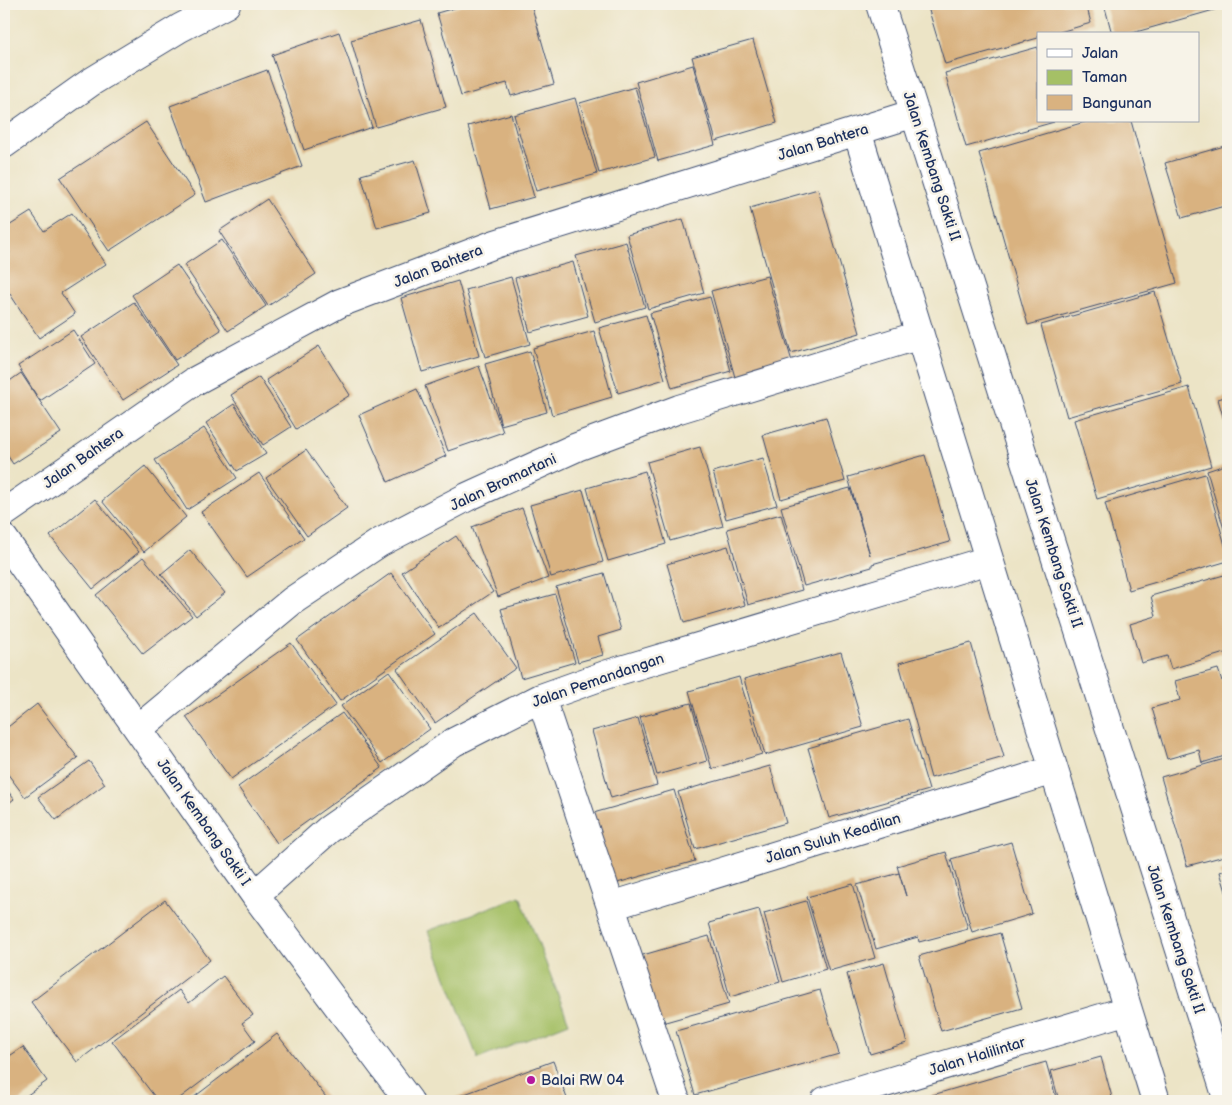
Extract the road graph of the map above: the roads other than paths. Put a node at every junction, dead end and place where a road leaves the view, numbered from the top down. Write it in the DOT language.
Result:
graph roads {
  1 [pos="226,4"];
  2 [pos="880,4"];
  3 [pos="915,113"];
  4 [pos="857,131"];
  5 [pos="4,144"];
  6 [pos="920,335"];
  7 [pos="4,513"];
  8 [pos="4,540"];
  9 [pos="989,560"];
  10 [pos="541,698"];
  11 [pos="138,729"];
  12 [pos="1054,770"];
  13 [pos="255,895"];
  14 [pos="612,906"];
  15 [pos="1128,1010"];
  16 [pos="408,1101"];
  17 [pos="676,1101"];
  18 [pos="826,1101"];
  19 [pos="1156,1101"];
  20 [pos="1228,1101"];
  1 -- 5 [label="street"];
  2 -- 3 [label="street, Jalan Kembang Sakti II"];
  3 -- 4 [label="street, Jalan Bahtera"];
  3 -- 20 [label="street, Jalan Kembang Sakti II"];
  4 -- 6 [label="street"];
  4 -- 7 [label="street, Jalan Bahtera"];
  6 -- 9 [label="street"];
  6 -- 11 [label="street, Jalan Bromartani"];
  8 -- 11 [label="street, Jalan Kembang Sakti I"];
  9 -- 10 [label="street, Jalan Pemandangan"];
  9 -- 12 [label="street"];
  10 -- 13 [label="street, Jalan Pemandangan"];
  10 -- 14 [label="street"];
  11 -- 13 [label="street, Jalan Kembang Sakti I"];
  12 -- 14 [label="street, Jalan Suluh Keadilan"];
  12 -- 15 [label="street"];
  13 -- 16 [label="street, Jalan Kembang Sakti I"];
  14 -- 17 [label="street"];
  15 -- 18 [label="street, Jalan Halilintar"];
  15 -- 19 [label="street"];
}
